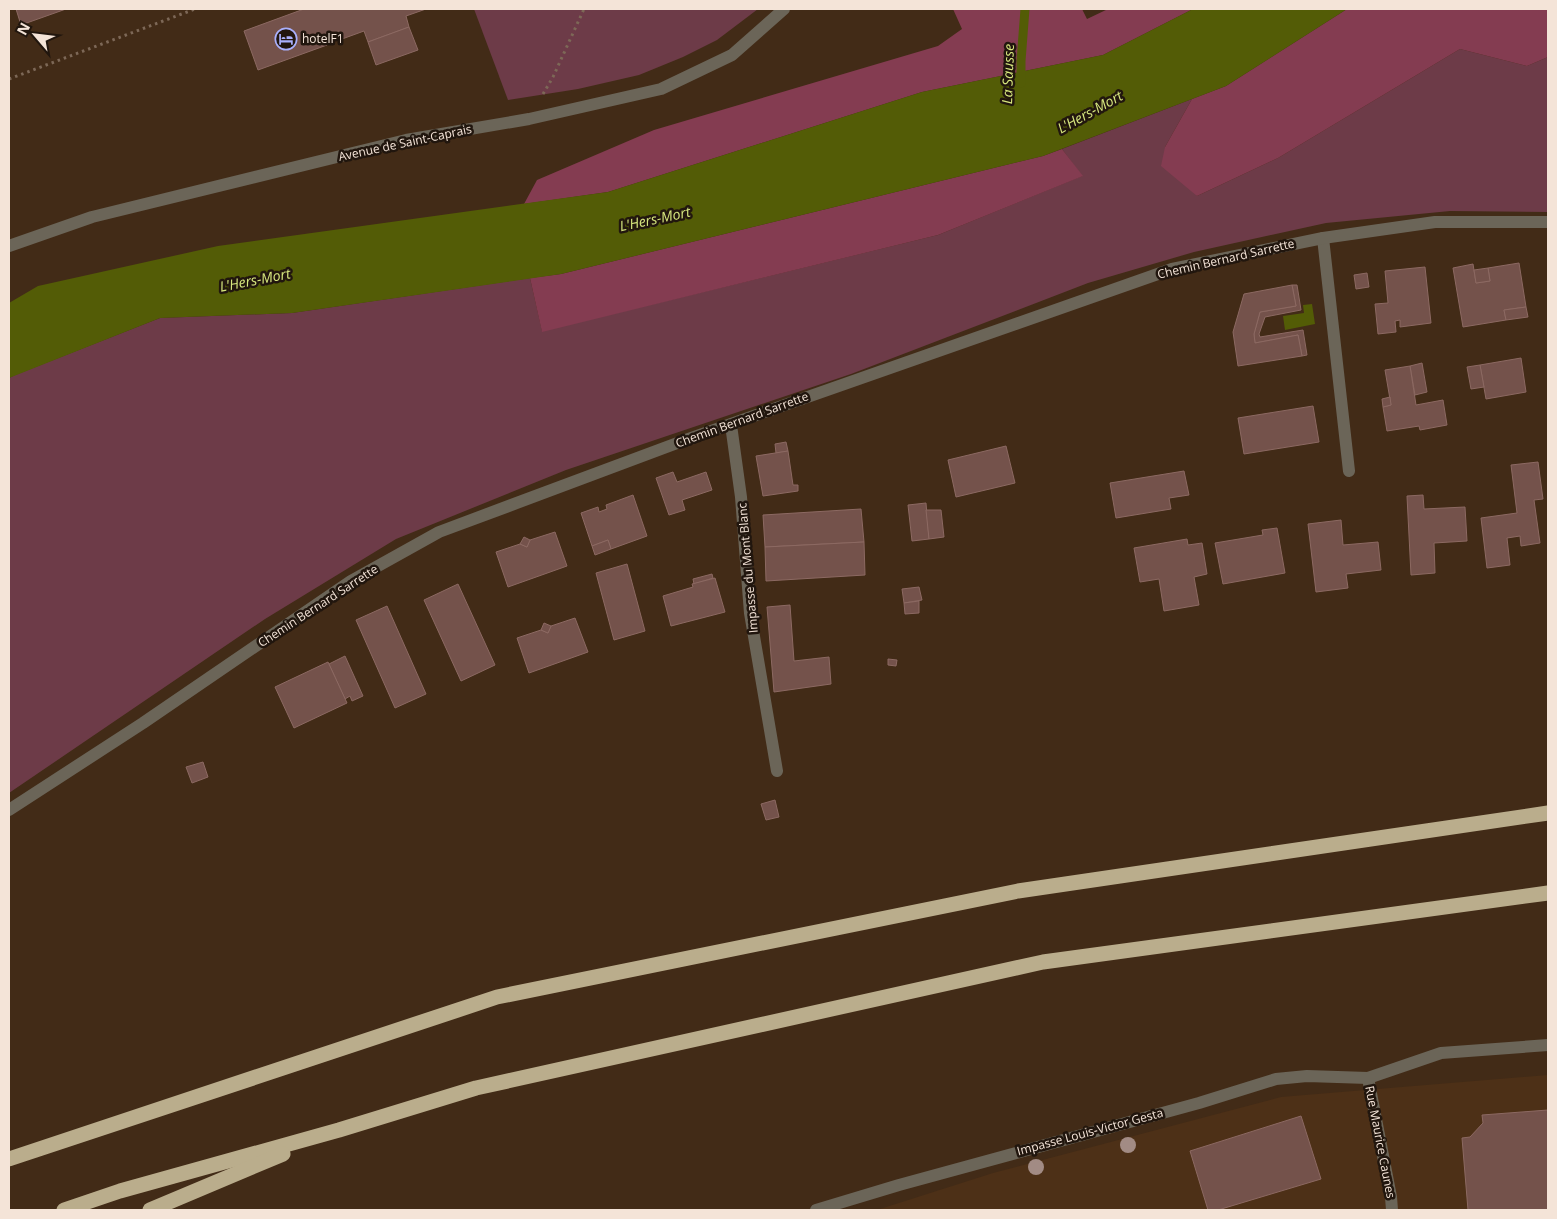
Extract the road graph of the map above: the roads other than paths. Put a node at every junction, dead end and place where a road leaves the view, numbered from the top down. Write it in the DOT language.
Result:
graph roads {
  1 [pos="784,9"];
  2 [pos="1548,222"];
  3 [pos="1323,238"];
  4 [pos="9,246"];
  5 [pos="730,425"];
  6 [pos="1349,471"];
  7 [pos="777,771"];
  8 [pos="9,810"];
  9 [pos="1548,813"];
  10 [pos="1548,892"];
  11 [pos="1548,1045"];
  12 [pos="1368,1078"];
  13 [pos="339,1130"];
  14 [pos="9,1159"];
  15 [pos="64,1210"];
  16 [pos="150,1210"];
  17 [pos="816,1210"];
  18 [pos="1392,1210"];
  1 -- 4 [label="street, Avenue de Saint-Caprais"];
  2 -- 3 [label="street, Chemin Bernard Sarrette"];
  3 -- 5 [label="street, Chemin Bernard Sarrette"];
  3 -- 6 [label="street"];
  5 -- 7 [label="street, Impasse du Mont Blanc"];
  5 -- 8 [label="street, Chemin Bernard Sarrette"];
  9 -- 14 [label="highway"];
  10 -- 13 [label="highway"];
  11 -- 12 [label="street, Rue Maurice Caunes"];
  12 -- 17 [label="street, Impasse Louis-Victor Gesta"];
  12 -- 18 [label="street, Rue Maurice Caunes"];
  13 -- 15 [label="highway"];
  13 -- 16 [label="highway"];
}
